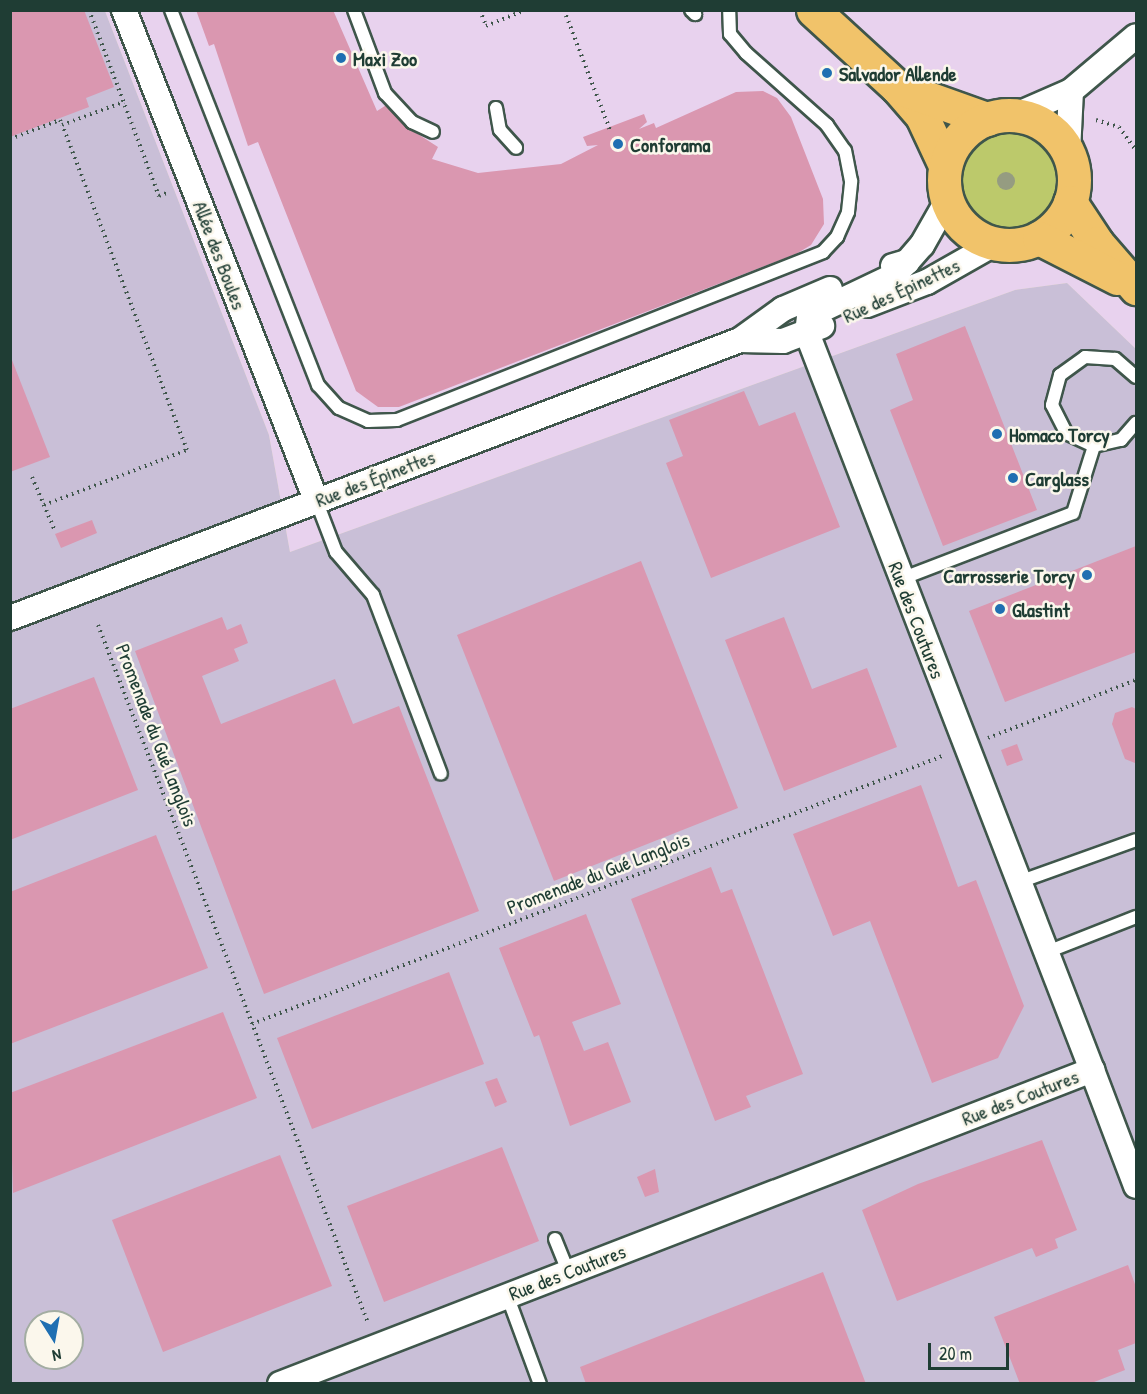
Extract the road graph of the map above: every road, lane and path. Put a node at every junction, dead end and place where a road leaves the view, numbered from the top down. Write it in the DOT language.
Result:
graph roads {
  1 [pos="88,10"];
  2 [pos="124,10"];
  3 [pos="171,10"];
  4 [pos="354,10"];
  5 [pos="480,10"];
  6 [pos="525,10"];
  7 [pos="564,10"];
  8 [pos="729,10"];
  9 [pos="813,10"];
  10 [pos="1137,36"];
  11 [pos="897,87"];
  12 [pos="1071,92"];
  13 [pos="123,102"];
  14 [pos="496,108"];
  15 [pos="1002,117"];
  16 [pos="1096,120"];
  17 [pos="62,125"];
  18 [pos="610,130"];
  19 [pos="433,132"];
  20 [pos="10,139"];
  21 [pos="516,148"];
  22 [pos="1137,150"];
  23 [pos="1068,152"];
  24 [pos="945,165"];
  25 [pos="165,193"];
  26 [pos="947,201"];
  27 [pos="1070,202"];
  28 [pos="1039,238"];
  29 [pos="994,244"];
  30 [pos="907,262"];
  31 [pos="1136,288"];
  32 [pos="807,333"];
  33 [pos="740,340"];
  34 [pos="1137,377"];
  35 [pos="1137,423"];
  36 [pos="1094,446"];
  37 [pos="32,477"];
  38 [pos="316,500"];
  39 [pos="44,505"];
  40 [pos="56,531"];
  41 [pos="901,579"];
  42 [pos="10,618"];
  43 [pos="98,625"];
  44 [pos="1137,680"];
  45 [pos="979,742"];
  46 [pos="954,751"];
  47 [pos="441,774"];
  48 [pos="1137,840"];
  49 [pos="1019,882"];
  50 [pos="1137,917"];
  51 [pos="1047,952"];
  52 [pos="252,1024"];
  53 [pos="1092,1070"];
  54 [pos="1137,1186"];
  55 [pos="555,1239"];
  56 [pos="568,1272"];
  57 [pos="507,1295"];
  58 [pos="377,1346"];
  59 [pos="280,1383"];
  60 [pos="540,1383"];
  1 -- 13 [label="path"];
  2 -- 38 [label="street, Allée des Boules"];
  3 -- 8 [label="lane"];
  4 -- 19 [label="lane"];
  5 -- 6 [label="path"];
  7 -- 18 [label="path"];
  9 -- 11 [label="main road"];
  10 -- 12 [label="street"];
  11 -- 15 [label="main road"];
  11 -- 24 [label="main road"];
  12 -- 15 [label="street"];
  12 -- 23 [label="street"];
  13 -- 17 [label="path"];
  13 -- 25 [label="path"];
  14 -- 21 [label="lane"];
  15 -- 23 [label="main road"];
  15 -- 24 [label="main road"];
  16 -- 22 [label="path"];
  17 -- 20 [label="path"];
  17 -- 39 [label="path"];
  23 -- 27 [label="main road"];
  24 -- 26 [label="main road"];
  26 -- 29 [label="main road"];
  26 -- 30 [label="street, Rue des Épinettes"];
  27 -- 28 [label="main road"];
  27 -- 31 [label="main road"];
  28 -- 29 [label="main road"];
  28 -- 31 [label="main road"];
  29 -- 32 [label="street, Rue des Épinettes"];
  30 -- 32 [label="street, Rue des Épinettes"];
  30 -- 33 [label="street, Rue des Épinettes"];
  32 -- 33 [label="street, Rue des Épinettes"];
  32 -- 41 [label="street, Rue des Coutures"];
  33 -- 38 [label="street, Rue des Épinettes"];
  34 -- 36 [label="lane"];
  35 -- 36 [label="lane"];
  36 -- 41 [label="lane"];
  37 -- 39 [label="path"];
  38 -- 42 [label="street, Rue des Épinettes"];
  38 -- 47 [label="lane"];
  39 -- 40 [label="path"];
  41 -- 49 [label="street, Rue des Coutures"];
  43 -- 52 [label="path, Promenade du Gué Langlois"];
  44 -- 45 [label="path"];
  46 -- 52 [label="path, Promenade du Gué Langlois"];
  48 -- 49 [label="lane"];
  49 -- 51 [label="street, Rue des Coutures"];
  50 -- 51 [label="lane"];
  51 -- 53 [label="street, Rue des Coutures"];
  52 -- 58 [label="path, Promenade du Gué Langlois"];
  53 -- 54 [label="street"];
  53 -- 56 [label="street, Rue des Coutures"];
  55 -- 56 [label="lane"];
  56 -- 57 [label="street, Rue des Coutures"];
  57 -- 58 [label="street, Rue des Coutures"];
  57 -- 60 [label="lane"];
  58 -- 59 [label="street, Rue des Coutures"];
}
